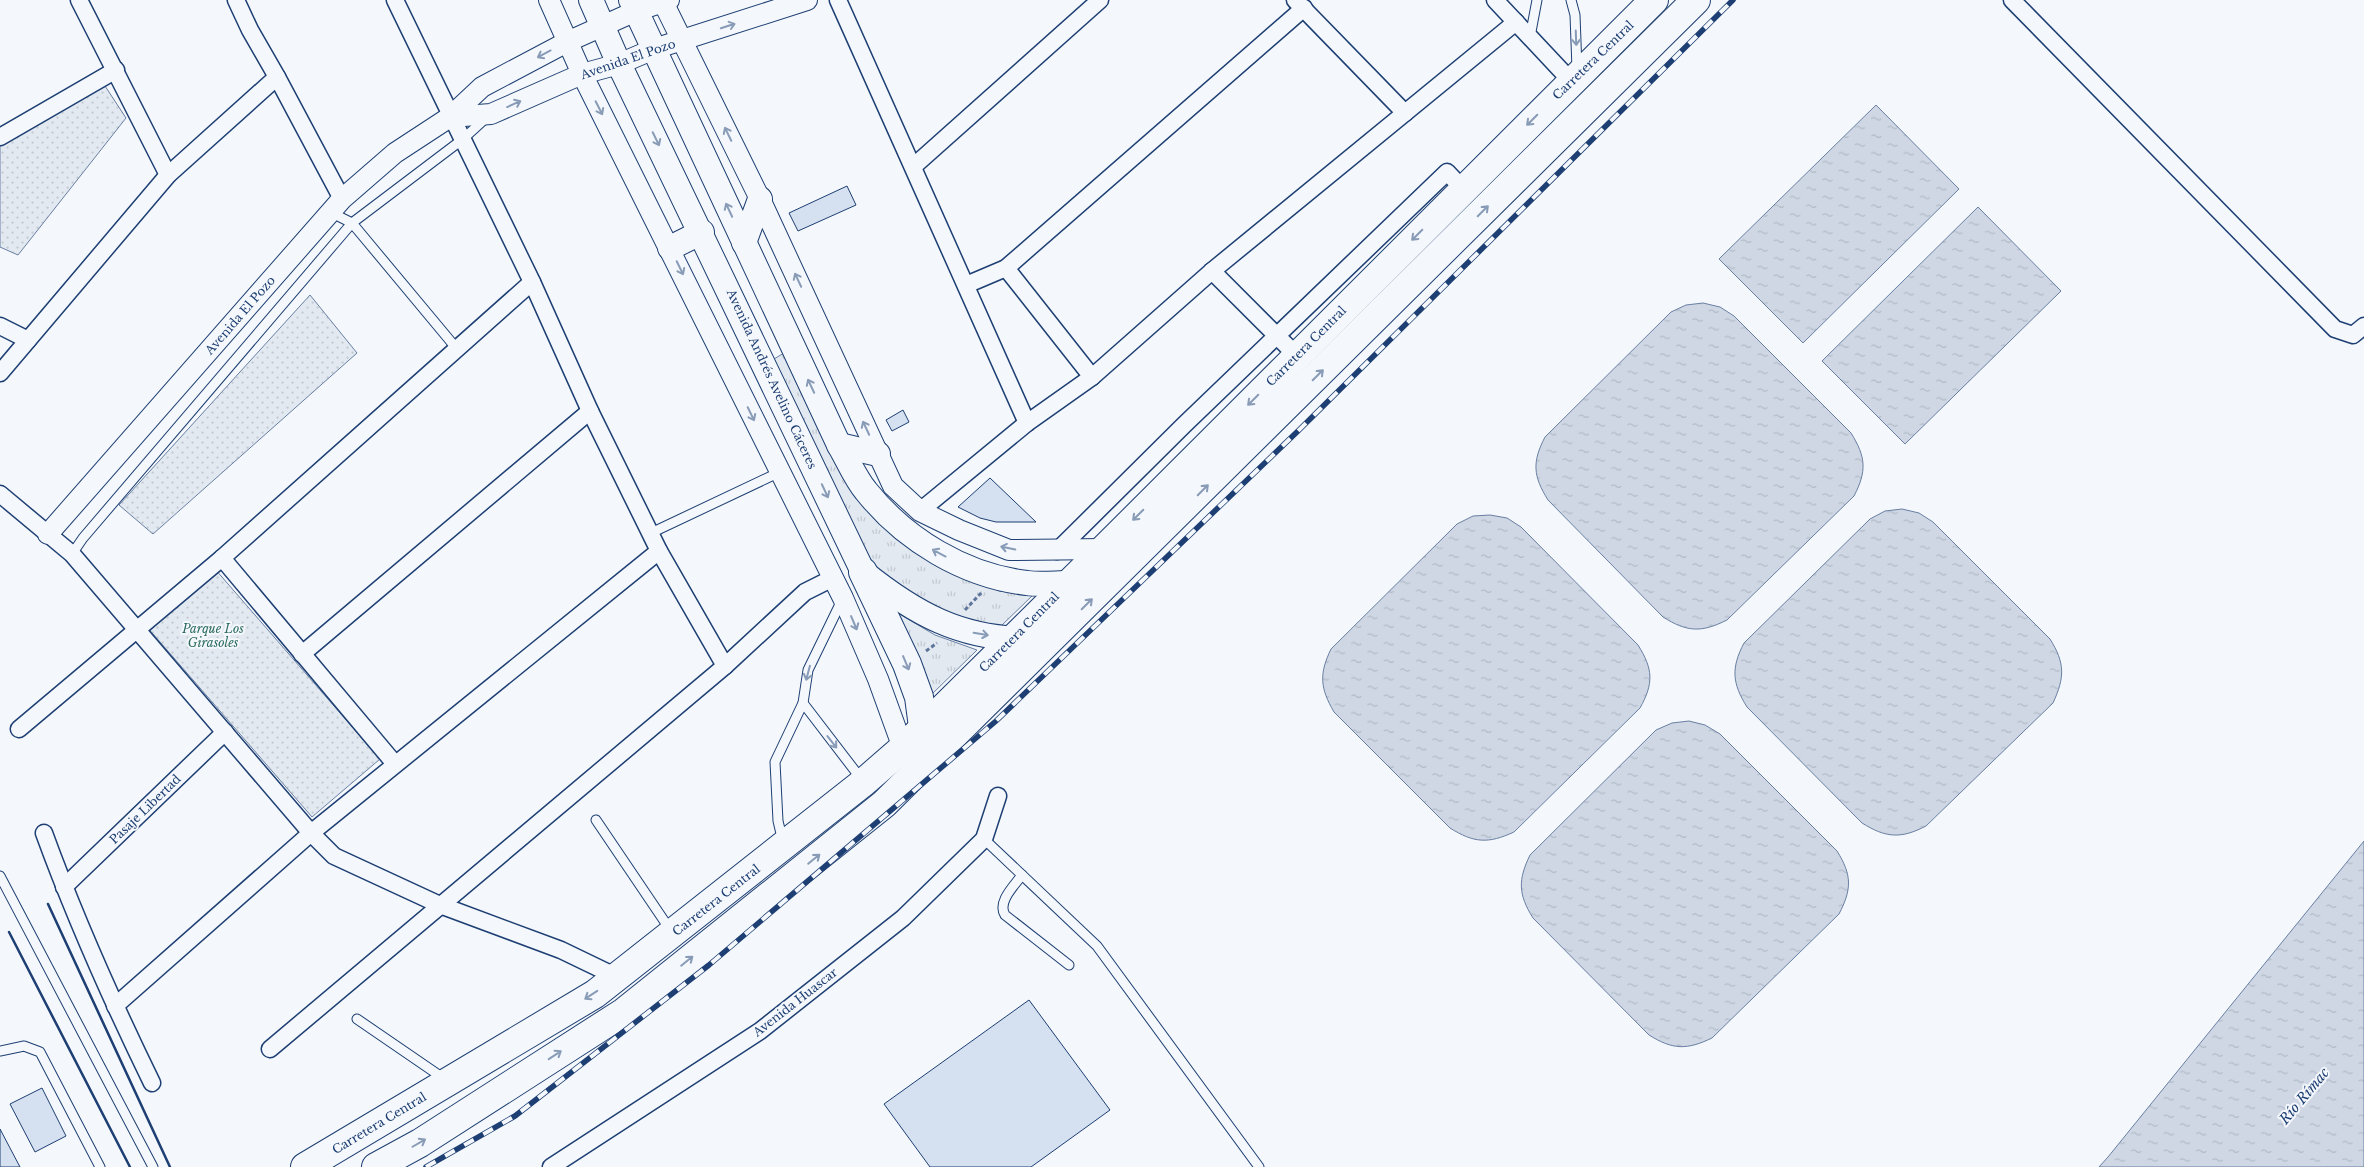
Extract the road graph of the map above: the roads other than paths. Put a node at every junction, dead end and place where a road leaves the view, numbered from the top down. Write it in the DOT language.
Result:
graph roads {
  1 [pos="79,0"];
  2 [pos="236,0"];
  3 [pos="395,0"];
  4 [pos="549,0"];
  5 [pos="592,0"];
  6 [pos="807,0"];
  7 [pos="838,0"];
  8 [pos="1100,0"];
  9 [pos="1495,0"];
  10 [pos="1537,0"];
  11 [pos="1571,0"];
  12 [pos="1654,0"];
  13 [pos="1696,0"];
  14 [pos="2012,0"];
  15 [pos="665,1"];
  16 [pos="1300,4"];
  17 [pos="633,6"];
  18 [pos="1516,22"];
  19 [pos="604,26"];
  20 [pos="1530,37"];
  21 [pos="681,41"];
  22 [pos="567,42"];
  23 [pos="654,49"];
  24 [pos="619,64"];
  25 [pos="116,70"];
  26 [pos="582,74"];
  27 [pos="277,77"];
  28 [pos="1574,79"];
  29 [pos="1406,113"];
  30 [pos="491,114"];
  31 [pos="450,116"];
  32 [pos="0,137"];
  33 [pos="463,139"];
  34 [pos="914,166"];
  35 [pos="168,175"];
  36 [pos="1463,189"];
  37 [pos="760,199"];
  38 [pos="336,205"];
  39 [pos="352,223"];
  40 [pos="702,232"];
  41 [pos="744,243"];
  42 [pos="670,248"];
  43 [pos="1006,268"];
  44 [pos="1212,271"];
  45 [pos="532,282"];
  46 [pos="966,285"];
  47 [pos="0,326"];
  48 [pos="2364,326"];
  49 [pos="787,334"];
  50 [pos="1276,336"];
  51 [pos="28,340"];
  52 [pos="457,349"];
  53 [pos="759,352"];
  54 [pos="1297,356"];
  55 [pos="0,374"];
  56 [pos="1092,376"];
  57 [pos="590,411"];
  58 [pos="1027,423"];
  59 [pos="1228,425"];
  60 [pos="1248,444"];
  61 [pos="839,445"];
  62 [pos="878,454"];
  63 [pos="780,472"];
  64 [pos="0,494"];
  65 [pos="920,511"];
  66 [pos="651,533"];
  67 [pos="48,534"];
  68 [pos="1104,549"];
  69 [pos="659,551"];
  70 [pos="1057,551"];
  71 [pos="72,554"];
  72 [pos="222,558"];
  73 [pos="863,572"];
  74 [pos="833,578"];
  75 [pos="1069,583"];
  76 [pos="844,598"];
  77 [pos="137,629"];
  78 [pos="1053,638"];
  79 [pos="1012,639"];
  80 [pos="302,654"];
  81 [pos="724,666"];
  82 [pos="802,703"];
  83 [pos="923,727"];
  84 [pos="19,729"];
  85 [pos="225,732"];
  86 [pos="902,748"];
  87 [pos="394,764"];
  88 [pos="864,782"];
  89 [pos="998,796"];
  90 [pos="596,820"];
  91 [pos="44,833"];
  92 [pos="311,833"];
  93 [pos="984,840"];
  94 [pos="784,846"];
  95 [pos="1022,875"];
  96 [pos="0,876"];
  97 [pos="64,886"];
  98 [pos="440,905"];
  99 [pos="673,933"];
  100 [pos="1069,965"];
  101 [pos="618,976"];
  102 [pos="114,1006"];
  103 [pos="357,1019"];
  104 [pos="270,1049"];
  105 [pos="0,1051"];
  106 [pos="448,1081"];
  107 [pos="152,1083"];
  108 [pos="100,1167"];
  109 [pos="153,1167"];
  110 [pos="305,1167"];
  111 [pos="376,1167"];
  112 [pos="551,1167"];
  113 [pos="1259,1167"];
  1 -- 25 [label="street"];
  2 -- 27 [label="street"];
  3 -- 31 [label="street"];
  4 -- 22 [label="street"];
  5 -- 19 [label="main road, Avenida Andrés Avelino Cáceres"];
  21 -- 6 [label="street, Avenida El Pozo, one-way"];
  7 -- 34 [label="street"];
  8 -- 34 [label="street"];
  9 -- 18 [label="street"];
  10 -- 20 [label="lane"];
  11 -- 28 [label="lane, one-way"];
  12 -- 28 [label="highway, Carretera Central"];
  60 -- 13 [label="highway, one-way"];
  14 -- 48 [label="street"];
  15 -- 17 [label="street, Avenida El Pozo"];
  15 -- 21 [label="street"];
  16 -- 29 [label="street"];
  16 -- 43 [label="street"];
  17 -- 19 [label="street, Avenida El Pozo"];
  17 -- 23 [label="main road"];
  18 -- 20 [label="street"];
  18 -- 29 [label="street"];
  19 -- 22 [label="street, Avenida El Pozo"];
  19 -- 24 [label="main road, Avenida Andrés Avelino Cáceres"];
  20 -- 28 [label="street"];
  21 -- 23 [label="street, Avenida El Pozo"];
  37 -- 21 [label="street, one-way"];
  22 -- 26 [label="street"];
  22 -- 31 [label="street, Avenida El Pozo, one-way"];
  23 -- 24 [label="street, Avenida El Pozo"];
  41 -- 23 [label="main road, one-way"];
  24 -- 26 [label="street, Avenida El Pozo"];
  24 -- 40 [label="main road, Avenida Andrés Avelino Cáceres, one-way"];
  25 -- 32 [label="street"];
  25 -- 35 [label="street"];
  30 -- 26 [label="street, Avenida El Pozo, one-way"];
  26 -- 42 [label="street, one-way"];
  27 -- 35 [label="street"];
  27 -- 38 [label="street"];
  28 -- 36 [label="highway, Carretera Central, one-way"];
  29 -- 44 [label="street"];
  30 -- 31 [label="street, Avenida El Pozo"];
  30 -- 33 [label="lane"];
  31 -- 33 [label="street"];
  31 -- 38 [label="street, Avenida El Pozo"];
  33 -- 39 [label="lane"];
  33 -- 45 [label="street"];
  34 -- 46 [label="street"];
  35 -- 51 [label="street"];
  36 -- 50 [label="street"];
  36 -- 54 [label="highway, Carretera Central, one-way"];
  37 -- 41 [label="main road"];
  62 -- 37 [label="street, one-way"];
  38 -- 39 [label="lane"];
  38 -- 67 [label="street, Avenida El Pozo"];
  39 -- 52 [label="lane"];
  39 -- 71 [label="lane"];
  40 -- 42 [label="main road"];
  40 -- 53 [label="main road, Avenida Andrés Avelino Cáceres"];
  41 -- 49 [label="main road"];
  42 -- 63 [label="street, one-way"];
  43 -- 46 [label="street"];
  43 -- 56 [label="street"];
  44 -- 50 [label="street"];
  44 -- 56 [label="street"];
  45 -- 52 [label="street"];
  45 -- 57 [label="street"];
  46 -- 58 [label="street"];
  47 -- 51 [label="street"];
  49 -- 53 [label="main road"];
  61 -- 49 [label="main road, one-way"];
  50 -- 54 [label="street"];
  50 -- 70 [label="street"];
  51 -- 55 [label="street"];
  52 -- 72 [label="street"];
  53 -- 73 [label="main road, Avenida Andrés Avelino Cáceres, one-way"];
  54 -- 59 [label="highway, Carretera Central, one-way"];
  56 -- 58 [label="street"];
  57 -- 66 [label="street"];
  57 -- 80 [label="street"];
  58 -- 65 [label="street"];
  59 -- 60 [label="highway"];
  59 -- 68 [label="highway, Carretera Central, one-way"];
  78 -- 60 [label="highway, one-way"];
  61 -- 62 [label="main road"];
  75 -- 61 [label="main road, one-way"];
  62 -- 65 [label="street"];
  63 -- 66 [label="lane"];
  63 -- 74 [label="street"];
  64 -- 67 [label="street"];
  70 -- 65 [label="street, one-way"];
  66 -- 69 [label="street"];
  67 -- 71 [label="street"];
  68 -- 70 [label="street"];
  68 -- 75 [label="highway, Carretera Central"];
  69 -- 81 [label="street"];
  69 -- 87 [label="street"];
  71 -- 77 [label="street"];
  72 -- 77 [label="street"];
  72 -- 80 [label="street"];
  73 -- 79 [label="main road, Avenida Andrés Avelino Cáceres, one-way"];
  73 -- 83 [label="highway, one-way"];
  74 -- 76 [label="street"];
  74 -- 81 [label="street"];
  75 -- 79 [label="highway, Carretera Central"];
  76 -- 82 [label="lane, one-way"];
  76 -- 86 [label="street, one-way"];
  77 -- 84 [label="street"];
  77 -- 85 [label="street"];
  78 -- 79 [label="main road, Avenida Andrés Avelino Cáceres"];
  111 -- 78 [label="highway, one-way"];
  79 -- 83 [label="highway, Carretera Central"];
  80 -- 87 [label="street"];
  81 -- 98 [label="street"];
  82 -- 88 [label="lane, one-way"];
  82 -- 94 [label="lane"];
  83 -- 86 [label="highway, Carretera Central"];
  85 -- 92 [label="street"];
  85 -- 97 [label="street, Pasaje Libertad"];
  86 -- 88 [label="highway, Carretera Central"];
  87 -- 92 [label="street"];
  88 -- 94 [label="highway, Carretera Central"];
  89 -- 93 [label="street, Avenida Huascar"];
  90 -- 99 [label="lane"];
  91 -- 97 [label="street"];
  92 -- 98 [label="street"];
  92 -- 102 [label="street"];
  93 -- 95 [label="lane"];
  93 -- 112 [label="street, Avenida Huascar"];
  94 -- 99 [label="highway, Carretera Central"];
  95 -- 100 [label="lane"];
  95 -- 113 [label="lane"];
  96 -- 109 [label="lane"];
  97 -- 102 [label="street"];
  98 -- 101 [label="street"];
  98 -- 104 [label="street"];
  99 -- 101 [label="highway, Carretera Central"];
  101 -- 106 [label="highway, Carretera Central, one-way"];
  102 -- 107 [label="street"];
  103 -- 106 [label="lane"];
  105 -- 108 [label="lane"];
  106 -- 110 [label="highway, Carretera Central"];
}
